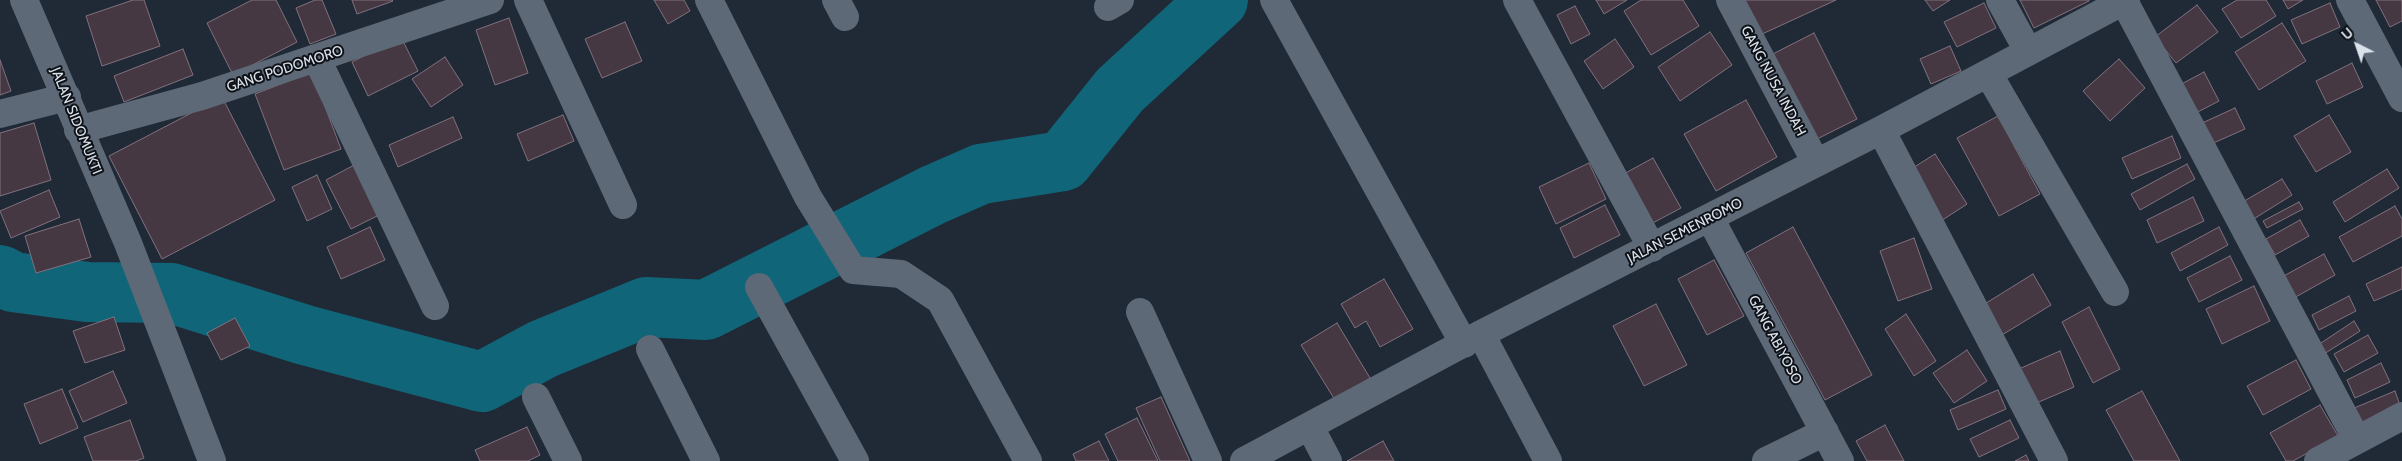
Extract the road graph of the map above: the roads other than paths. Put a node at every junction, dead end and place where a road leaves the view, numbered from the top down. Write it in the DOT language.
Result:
graph roads {
  1 [pos="24,0"];
  2 [pos="490,0"];
  3 [pos="528,0"];
  4 [pos="709,0"];
  5 [pos="1517,0"];
  6 [pos="1730,0"];
  7 [pos="2000,0"];
  8 [pos="2350,0"];
  9 [pos="2125,1"];
  10 [pos="1277,6"];
  11 [pos="2028,51"];
  12 [pos="317,59"];
  13 [pos="1988,73"];
  14 [pos="67,97"];
  15 [pos="2402,98"];
  16 [pos="0,114"];
  17 [pos="78,130"];
  18 [pos="1881,130"];
  19 [pos="1816,163"];
  20 [pos="623,205"];
  21 [pos="1710,218"];
  22 [pos="1652,248"];
  23 [pos="759,287"];
  24 [pos="2115,292"];
  25 [pos="435,306"];
  26 [pos="1140,312"];
  27 [pos="1472,339"];
  28 [pos="650,349"];
  29 [pos="536,397"];
  30 [pos="2402,416"];
  31 [pos="1310,427"];
  32 [pos="1825,432"];
  33 [pos="2357,440"];
  34 [pos="212,461"];
  35 [pos="568,461"];
  36 [pos="706,461"];
  37 [pos="855,461"];
  38 [pos="1028,461"];
  39 [pos="1208,461"];
  40 [pos="1244,461"];
  41 [pos="1328,461"];
  42 [pos="1548,461"];
  43 [pos="1766,461"];
  44 [pos="1840,461"];
  45 [pos="2054,461"];
  46 [pos="2318,461"];
  1 -- 14 [label="street, JALAN SIDOMUKTI"];
  2 -- 12 [label="street, GANG PODOMORO"];
  3 -- 20 [label="street"];
  4 -- 38 [label="street"];
  5 -- 22 [label="street"];
  6 -- 19 [label="street, GANG NUSA INDAH"];
  7 -- 11 [label="street"];
  8 -- 15 [label="street"];
  9 -- 11 [label="street, JALAN SEMENROMO"];
  9 -- 33 [label="street"];
  10 -- 27 [label="street"];
  11 -- 13 [label="street, JALAN SEMENROMO"];
  12 -- 17 [label="street, GANG PODOMORO"];
  12 -- 25 [label="street"];
  13 -- 18 [label="street, JALAN SEMENROMO"];
  13 -- 24 [label="street"];
  14 -- 16 [label="street"];
  14 -- 17 [label="street, JALAN SIDOMUKTI"];
  17 -- 34 [label="street, JALAN SIDOMUKTI"];
  18 -- 19 [label="street, JALAN SEMENROMO"];
  18 -- 45 [label="street"];
  19 -- 21 [label="street, JALAN SEMENROMO"];
  21 -- 22 [label="street, JALAN SEMENROMO"];
  21 -- 32 [label="street, GANG ABIYOSO"];
  22 -- 27 [label="street, JALAN SEMENROMO"];
  23 -- 37 [label="street"];
  26 -- 39 [label="street"];
  27 -- 31 [label="street, JALAN SEMENROMO"];
  27 -- 42 [label="street"];
  28 -- 36 [label="street"];
  29 -- 35 [label="street"];
  30 -- 33 [label="street"];
  31 -- 40 [label="street, JALAN SEMENROMO"];
  31 -- 41 [label="street"];
  32 -- 43 [label="street"];
  32 -- 44 [label="street, GANG ABIYOSO"];
  33 -- 46 [label="street"];
}
